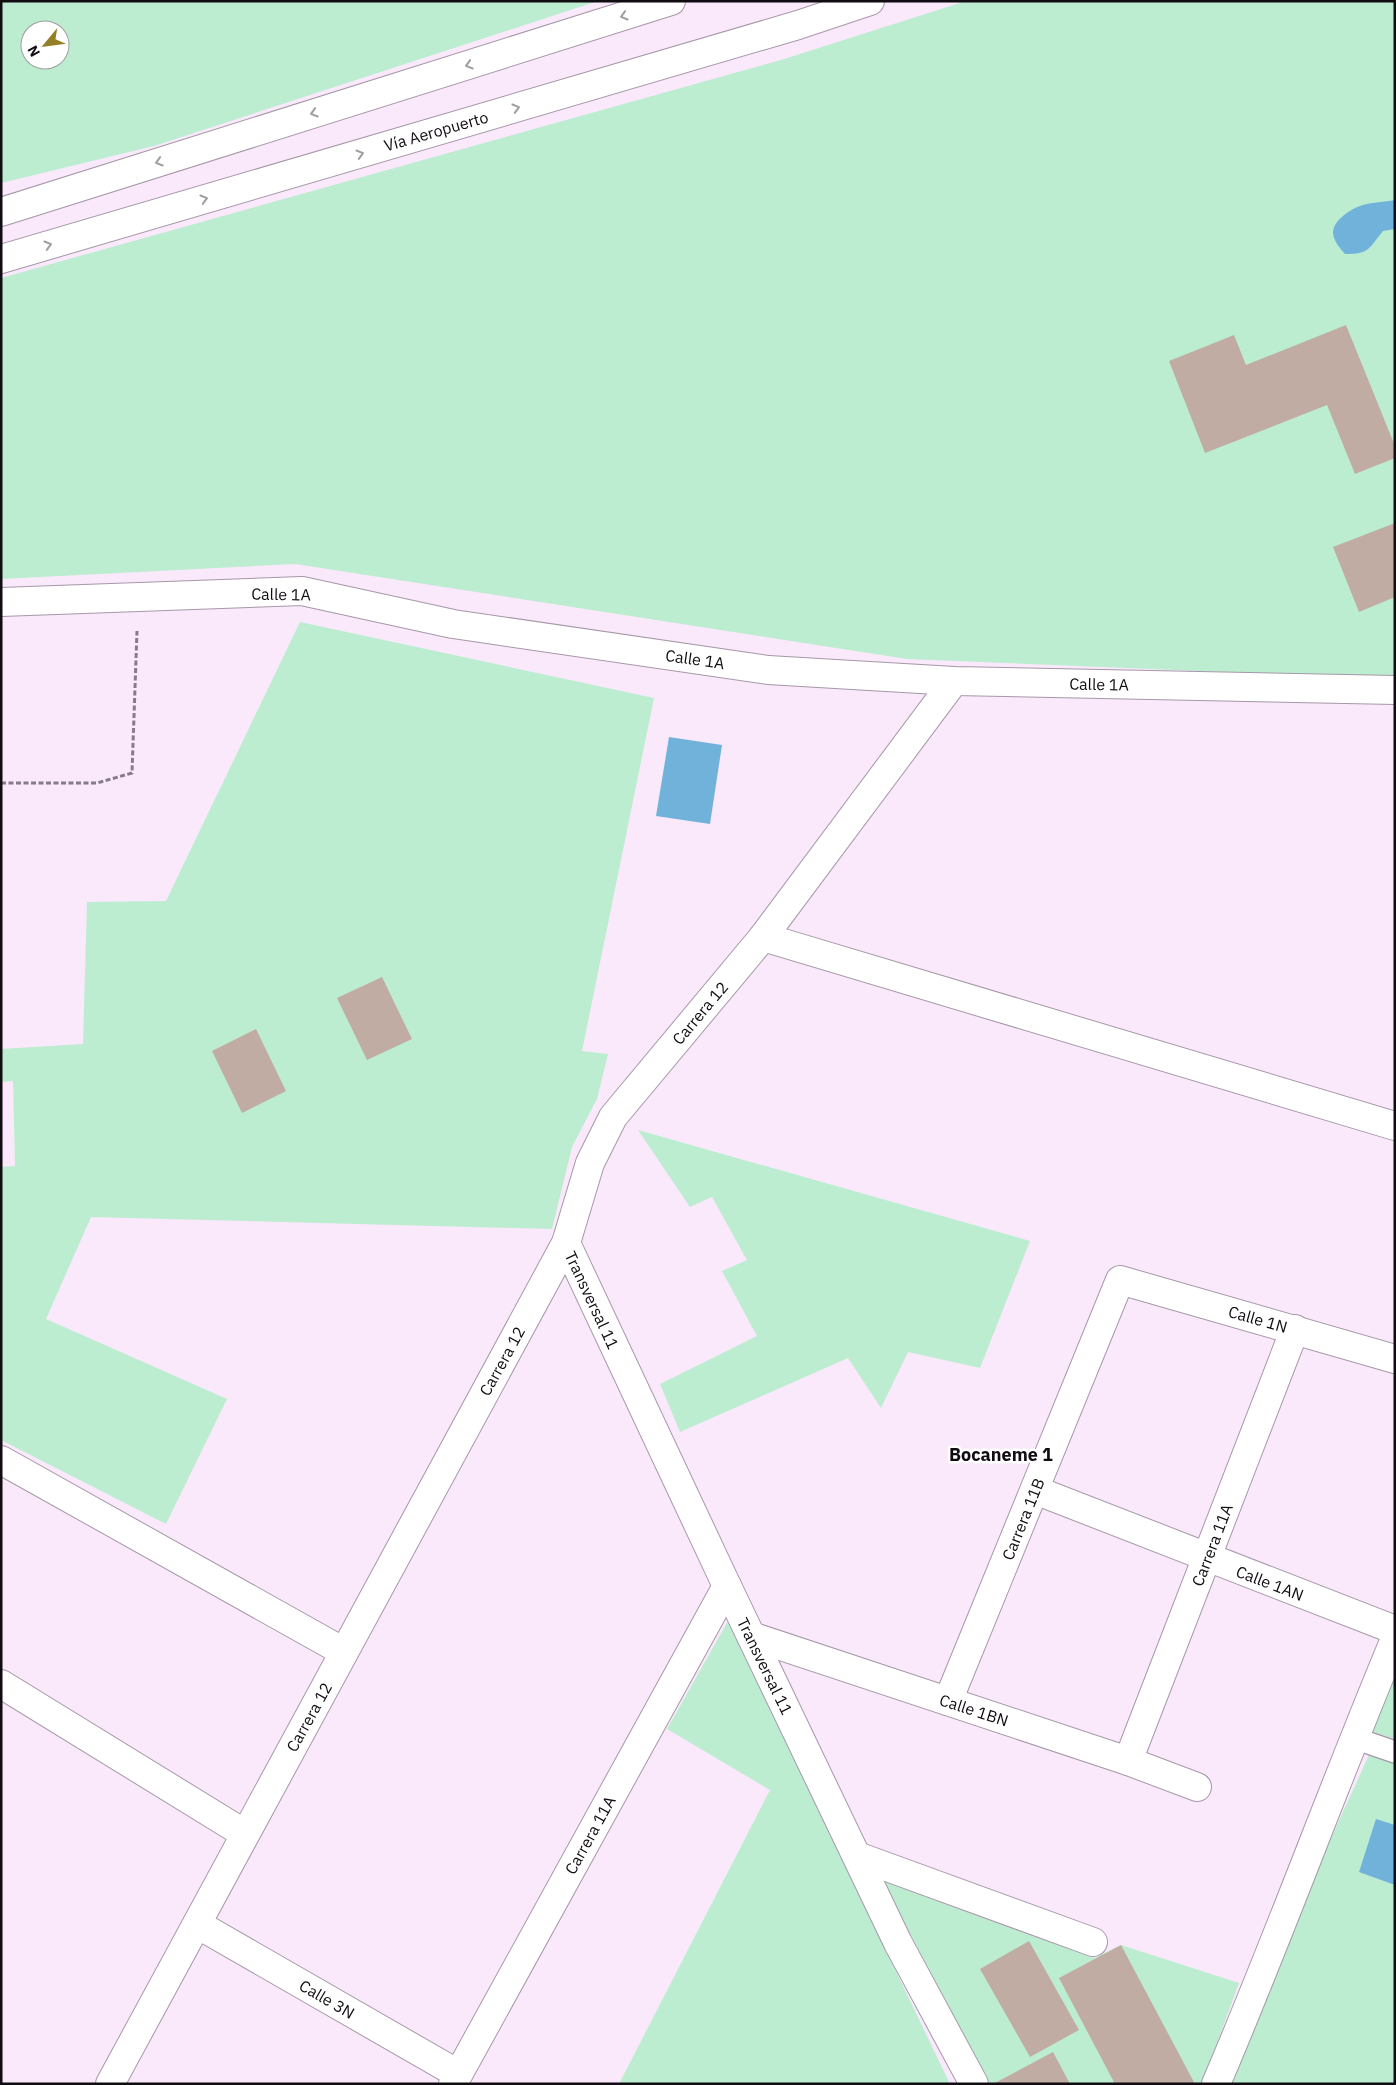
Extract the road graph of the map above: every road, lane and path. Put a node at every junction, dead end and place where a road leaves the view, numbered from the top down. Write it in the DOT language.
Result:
graph roads {
  1 [pos="671,1"];
  2 [pos="870,1"];
  3 [pos="1,212"];
  4 [pos="1,259"];
  5 [pos="139,598"];
  6 [pos="1,602"];
  7 [pos="954,681"];
  8 [pos="1395,690"];
  9 [pos="1,783"];
  10 [pos="763,937"];
  11 [pos="1395,1126"];
  12 [pos="566,1243"];
  13 [pos="1120,1280"];
  14 [pos="1295,1329"];
  15 [pos="1395,1359"];
  16 [pos="1,1460"];
  17 [pos="1035,1490"];
  18 [pos="1207,1559"];
  19 [pos="726,1586"];
  20 [pos="1395,1630"];
  21 [pos="751,1636"];
  22 [pos="1395,1639"];
  23 [pos="344,1652"];
  24 [pos="1,1684"];
  25 [pos="948,1701"];
  26 [pos="1354,1738"];
  27 [pos="1395,1752"];
  28 [pos="1128,1761"];
  29 [pos="1197,1787"];
  30 [pos="246,1834"];
  31 [pos="858,1856"];
  32 [pos="197,1924"];
  33 [pos="1093,1942"];
  34 [pos="455,2079"];
  35 [pos="110,2084"];
  36 [pos="974,2084"];
  37 [pos="1216,2084"];
  1 -- 3 [label="street, one-way"];
  4 -- 2 [label="street, Vía Aeropuerto, one-way"];
  5 -- 6 [label="street, Calle 1A"];
  5 -- 7 [label="street, Calle 1A"];
  5 -- 9 [label="path"];
  7 -- 8 [label="street, Calle 1A"];
  7 -- 10 [label="street, Carrera 12"];
  10 -- 11 [label="street"];
  10 -- 12 [label="street, Carrera 12"];
  12 -- 19 [label="street, Transversal 11"];
  12 -- 23 [label="street, Carrera 12"];
  13 -- 14 [label="street, Calle 1N"];
  13 -- 17 [label="street, Carrera 11B"];
  14 -- 15 [label="street, Calle 1N"];
  14 -- 18 [label="street, Carrera 11A"];
  16 -- 23 [label="street"];
  17 -- 18 [label="street, Calle 1AN"];
  17 -- 25 [label="street, Carrera 11B"];
  18 -- 20 [label="street, Calle 1AN"];
  18 -- 28 [label="street, Carrera 11A"];
  19 -- 21 [label="street, Transversal 11"];
  19 -- 34 [label="street, Carrera 11A"];
  21 -- 25 [label="street, Calle 1BN"];
  21 -- 31 [label="street, Transversal 11"];
  22 -- 26 [label="street"];
  23 -- 30 [label="street, Carrera 12"];
  24 -- 30 [label="street"];
  25 -- 28 [label="street, Calle 1BN"];
  26 -- 27 [label="lane"];
  26 -- 37 [label="street"];
  28 -- 29 [label="street, Calle 1BN"];
  30 -- 32 [label="street, Carrera 12"];
  31 -- 33 [label="street"];
  31 -- 36 [label="street, Transversal 11"];
  32 -- 34 [label="street, Calle 3N"];
  32 -- 35 [label="street, Carrera 12"];
}
